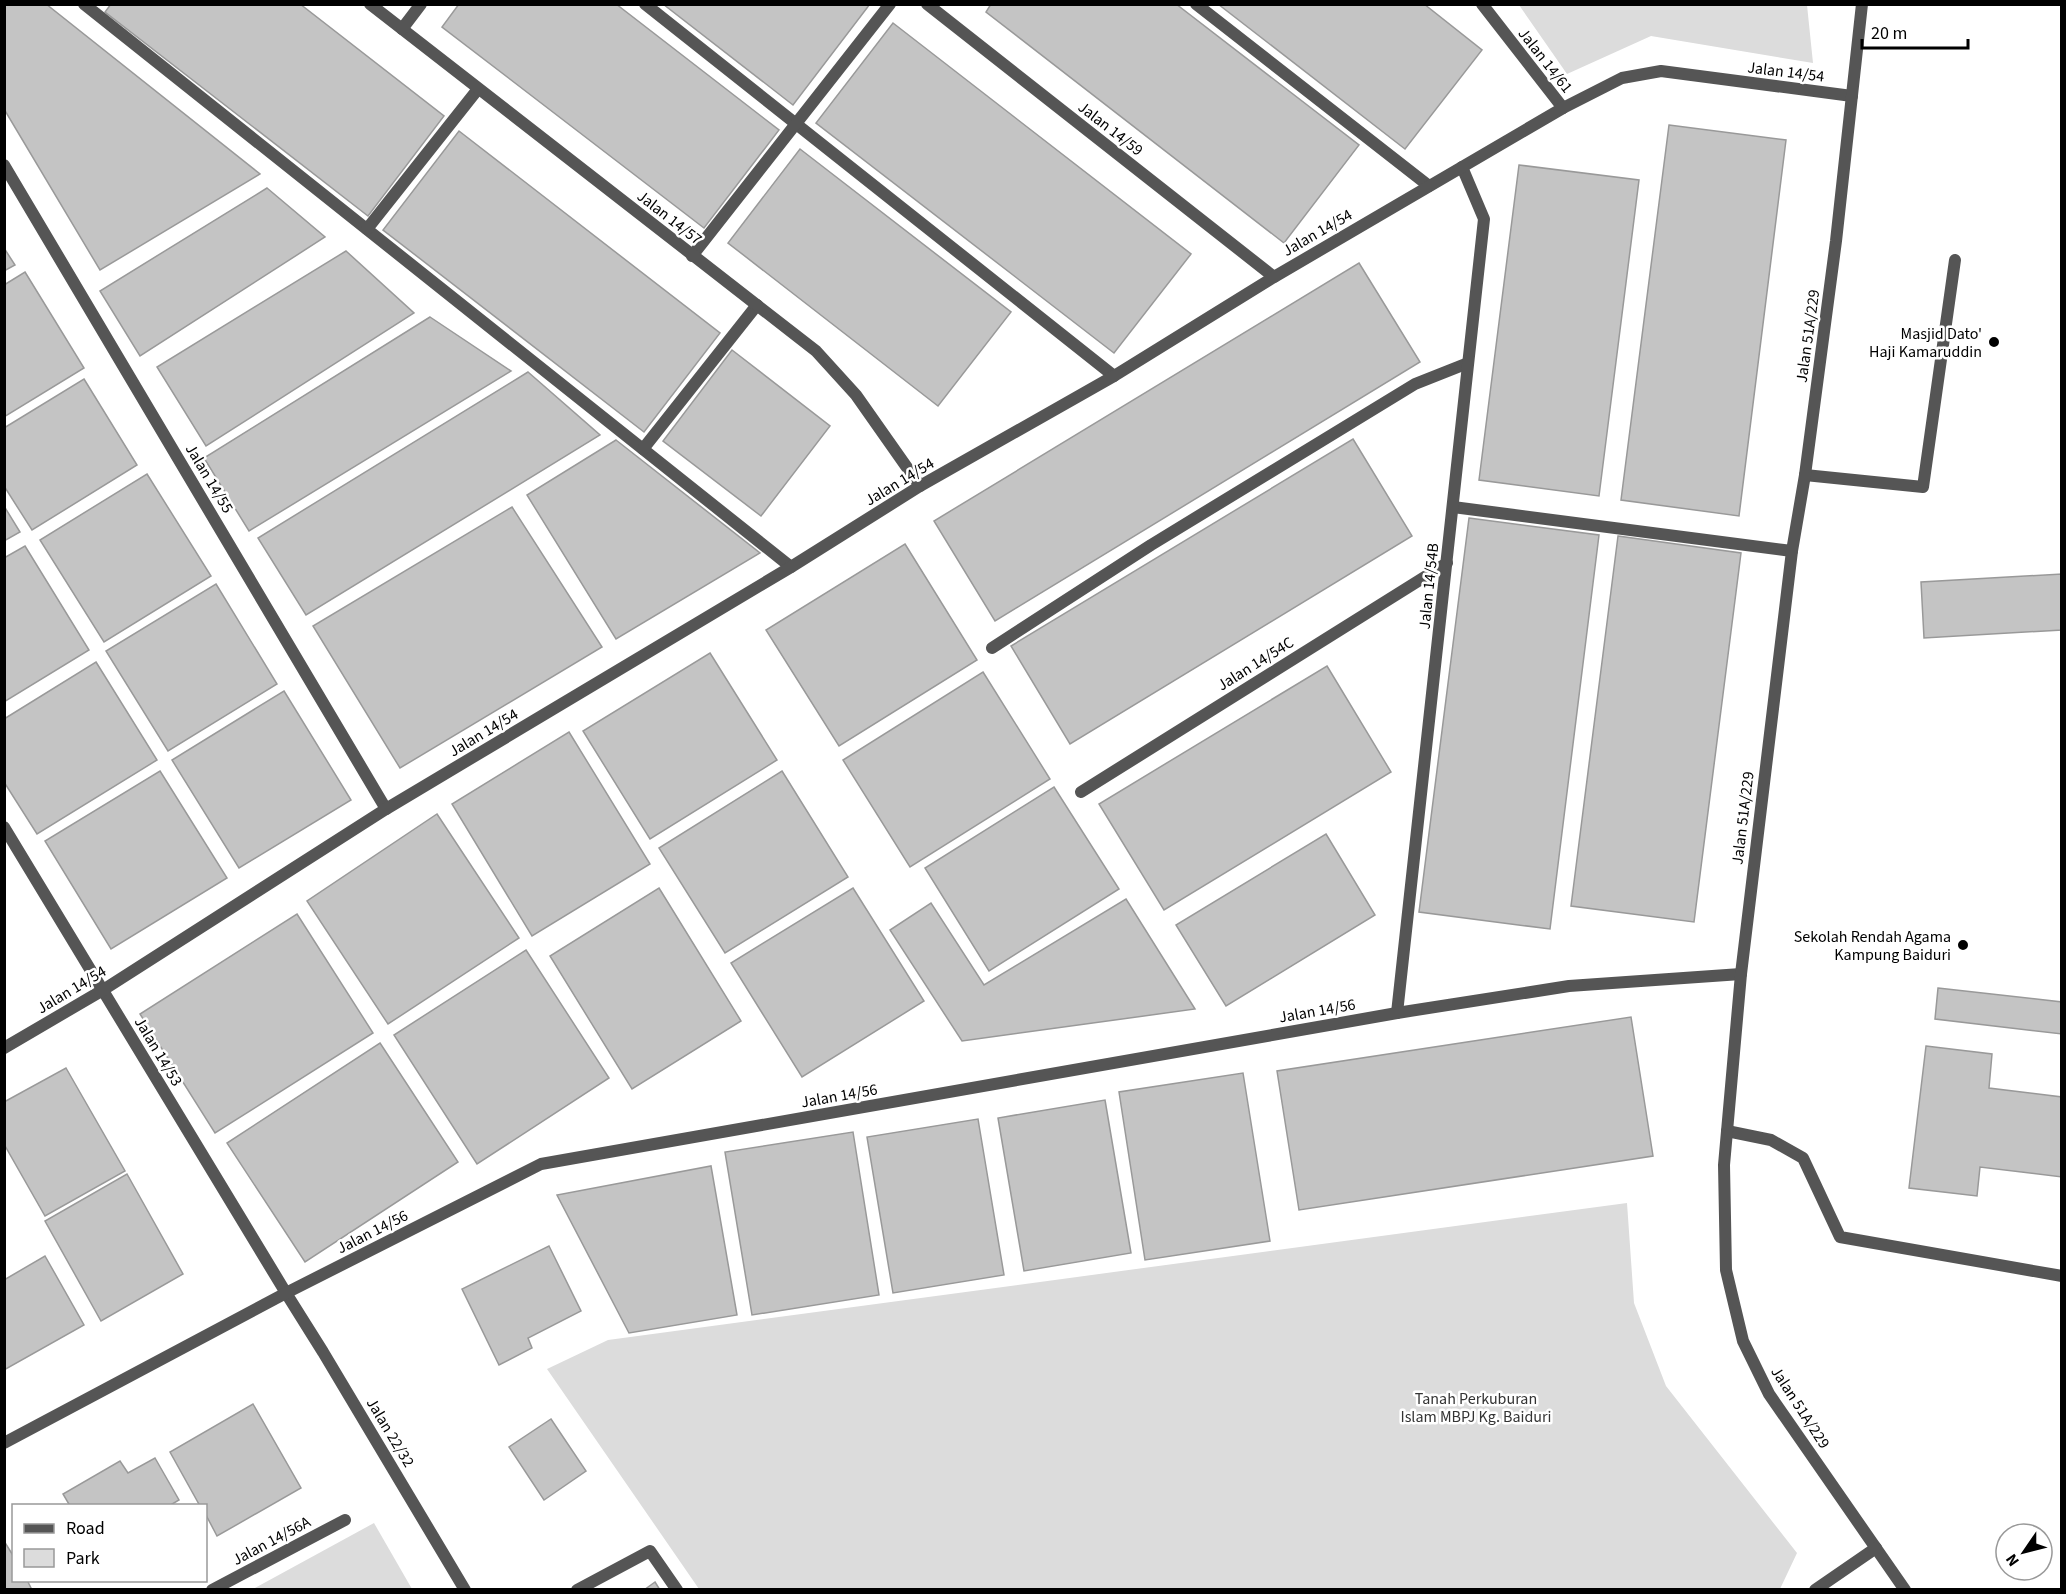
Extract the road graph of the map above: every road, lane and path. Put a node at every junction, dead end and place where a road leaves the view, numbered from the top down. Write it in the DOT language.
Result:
graph roads {
  1 [pos="370,4"];
  2 [pos="421,4"];
  3 [pos="645,4"];
  4 [pos="890,4"];
  5 [pos="927,4"];
  6 [pos="1196,4"];
  7 [pos="1482,4"];
  8 [pos="1862,4"];
  9 [pos="86,5"];
  10 [pos="402,29"];
  11 [pos="478,88"];
  12 [pos="1852,96"];
  13 [pos="1563,108"];
  14 [pos="796,124"];
  15 [pos="4,165"];
  16 [pos="1462,167"];
  17 [pos="1429,186"];
  18 [pos="367,229"];
  19 [pos="693,255"];
  20 [pos="1955,260"];
  21 [pos="1274,277"];
  22 [pos="757,305"];
  23 [pos="1468,363"];
  24 [pos="1114,376"];
  25 [pos="643,449"];
  26 [pos="1805,475"];
  27 [pos="920,486"];
  28 [pos="1453,507"];
  29 [pos="1792,551"];
  30 [pos="1447,563"];
  31 [pos="791,567"];
  32 [pos="992,648"];
  33 [pos="1081,792"];
  34 [pos="386,809"];
  35 [pos="4,827"];
  36 [pos="1741,974"];
  37 [pos="103,990"];
  38 [pos="1397,1013"];
  39 [pos="4,1048"];
  40 [pos="1727,1131"];
  41 [pos="2061,1276"];
  42 [pos="286,1293"];
  43 [pos="4,1443"];
  44 [pos="345,1520"];
  45 [pos="1876,1548"];
  46 [pos="212,1590"];
  47 [pos="465,1590"];
  48 [pos="577,1590"];
  49 [pos="677,1590"];
  50 [pos="1815,1590"];
  51 [pos="1905,1590"];
  1 -- 10 [label="street, Jalan 14/57"];
  2 -- 10 [label="street"];
  3 -- 14 [label="street"];
  4 -- 14 [label="street"];
  5 -- 21 [label="street, Jalan 14/59"];
  6 -- 17 [label="street"];
  7 -- 13 [label="street, Jalan 14/61"];
  8 -- 12 [label="street, Jalan 51A/229"];
  9 -- 18 [label="street"];
  10 -- 11 [label="street, Jalan 14/57"];
  11 -- 18 [label="street"];
  11 -- 19 [label="street, Jalan 14/57"];
  12 -- 13 [label="street, Jalan 14/54"];
  12 -- 26 [label="street, Jalan 51A/229"];
  13 -- 16 [label="street, Jalan 14/54"];
  14 -- 19 [label="street"];
  14 -- 24 [label="street"];
  15 -- 34 [label="street, Jalan 14/55"];
  16 -- 17 [label="street, Jalan 14/54"];
  16 -- 23 [label="street, Jalan 14/54B"];
  17 -- 21 [label="street, Jalan 14/54"];
  18 -- 25 [label="street"];
  19 -- 22 [label="street, Jalan 14/57"];
  20 -- 26 [label="street"];
  21 -- 24 [label="street, Jalan 14/54"];
  22 -- 25 [label="street"];
  22 -- 27 [label="street, Jalan 14/57"];
  23 -- 28 [label="street, Jalan 14/54B"];
  23 -- 32 [label="street"];
  24 -- 27 [label="street, Jalan 14/54"];
  25 -- 31 [label="street"];
  26 -- 29 [label="street, Jalan 51A/229"];
  27 -- 31 [label="street, Jalan 14/54"];
  28 -- 29 [label="street"];
  28 -- 30 [label="street, Jalan 14/54B"];
  29 -- 36 [label="street, Jalan 51A/229"];
  30 -- 33 [label="street, Jalan 14/54C"];
  30 -- 38 [label="street, Jalan 14/54B"];
  31 -- 34 [label="street, Jalan 14/54"];
  34 -- 37 [label="street, Jalan 14/54"];
  35 -- 37 [label="street, Jalan 14/53"];
  36 -- 38 [label="street, Jalan 14/56"];
  36 -- 40 [label="street, Jalan 51A/229"];
  37 -- 39 [label="street, Jalan 14/54"];
  37 -- 42 [label="street, Jalan 14/53"];
  38 -- 42 [label="street, Jalan 14/56"];
  40 -- 41 [label="street"];
  40 -- 45 [label="street, Jalan 51A/229"];
  42 -- 43 [label="street, Jalan 14/56"];
  42 -- 47 [label="street, Jalan 22/32"];
  44 -- 46 [label="street, Jalan 14/56A"];
  45 -- 50 [label="street"];
  45 -- 51 [label="street, Jalan 51A/229"];
  48 -- 49 [label="street"];
}
